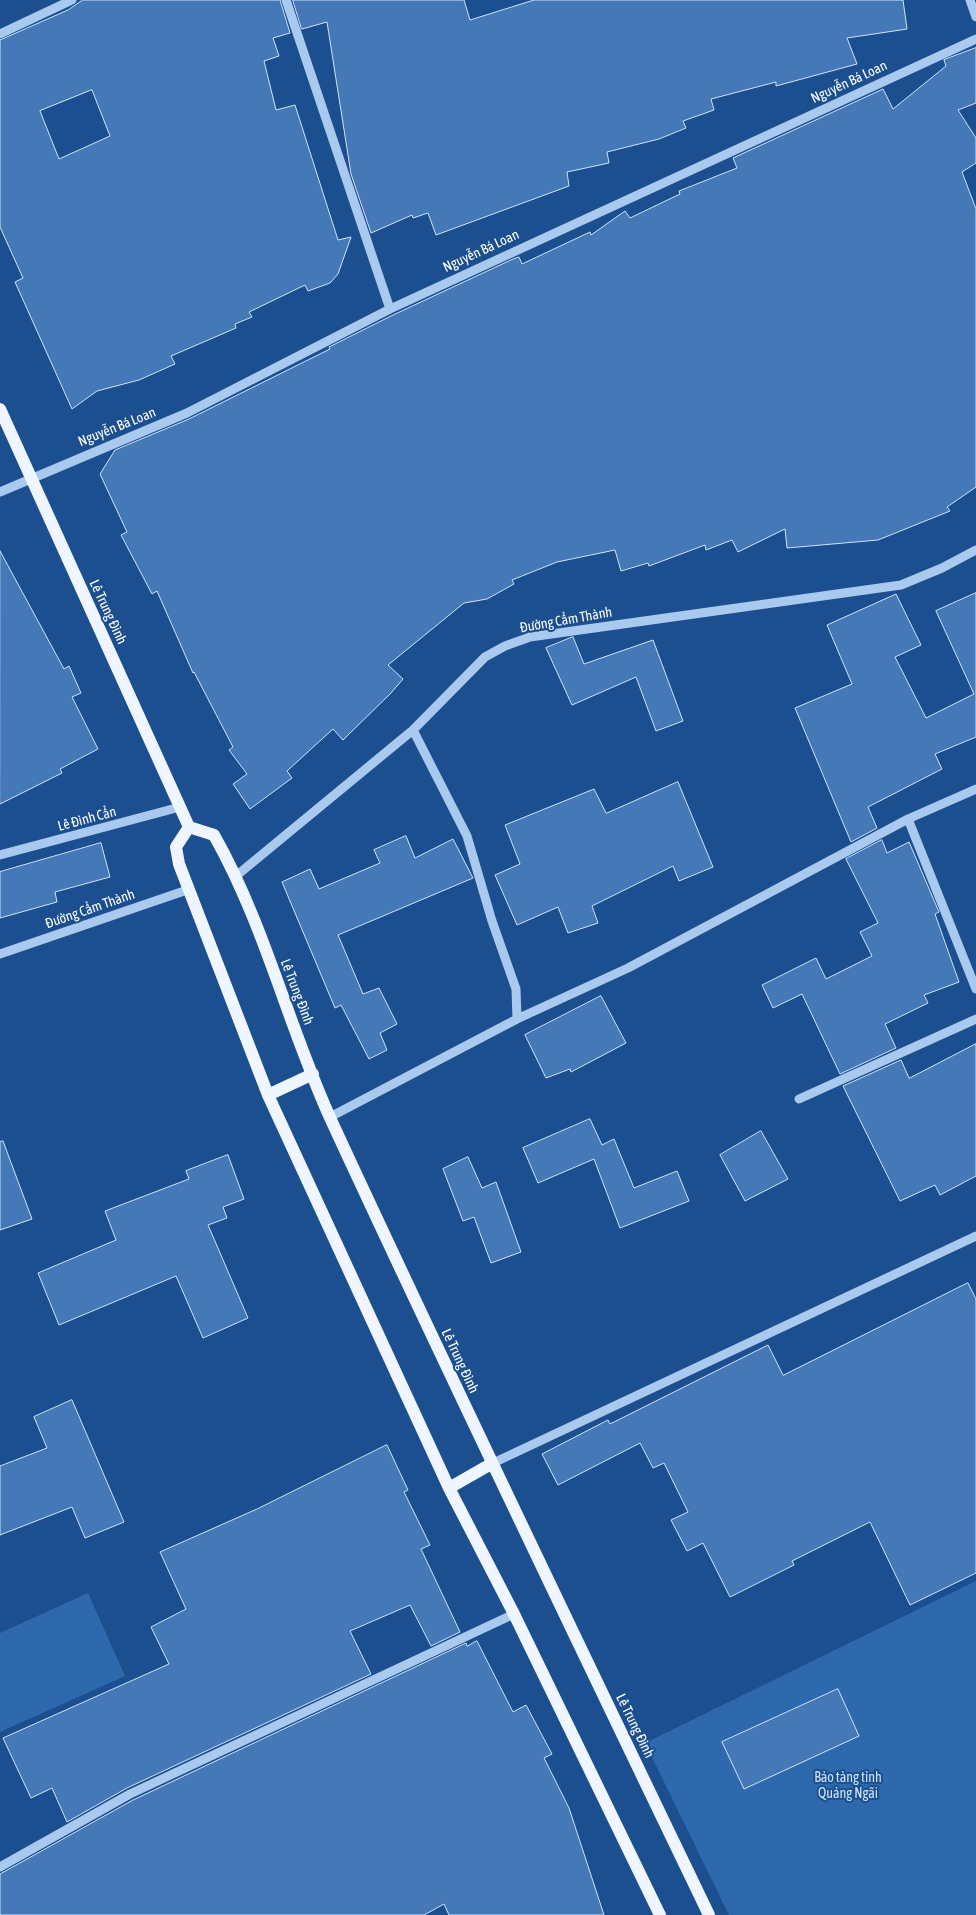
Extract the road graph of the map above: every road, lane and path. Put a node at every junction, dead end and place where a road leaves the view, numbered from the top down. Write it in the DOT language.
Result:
graph roads {
  1 [pos="72,0"];
  2 [pos="286,0"];
  3 [pos="970,0"];
  4 [pos="976,18"];
  5 [pos="0,34"];
  6 [pos="976,39"];
  7 [pos="390,309"];
  8 [pos="0,410"];
  9 [pos="31,477"];
  10 [pos="0,492"];
  11 [pos="976,550"];
  12 [pos="412,730"];
  13 [pos="976,789"];
  14 [pos="180,807"];
  15 [pos="908,819"];
  16 [pos="189,827"];
  17 [pos="0,856"];
  18 [pos="236,876"];
  19 [pos="190,889"];
  20 [pos="0,954"];
  21 [pos="976,989"];
  22 [pos="517,1019"];
  23 [pos="976,1019"];
  24 [pos="313,1074"];
  25 [pos="268,1095"];
  26 [pos="799,1100"];
  27 [pos="330,1117"];
  28 [pos="976,1236"];
  29 [pos="491,1464"];
  30 [pos="449,1488"];
  31 [pos="514,1614"];
  32 [pos="0,1868"];
  33 [pos="660,1915"];
  34 [pos="709,1915"];
  1 -- 5 [label="street"];
  2 -- 7 [label="street"];
  3 -- 4 [label="street"];
  6 -- 7 [label="street, Nguyễn Bá Loan"];
  7 -- 9 [label="street, Nguyễn Bá Loan"];
  8 -- 9 [label="main road, Lê Trung Đình"];
  9 -- 10 [label="street, Nguyễn Bá Loan"];
  9 -- 14 [label="main road, Lê Trung Đình"];
  11 -- 12 [label="street, Đường Cẩm Thành"];
  12 -- 18 [label="street, Đường Cẩm Thành"];
  12 -- 22 [label="street"];
  13 -- 15 [label="street"];
  14 -- 16 [label="main road, Lê Trung Đình"];
  14 -- 17 [label="street, Lê Đình Cẩn"];
  15 -- 21 [label="street"];
  15 -- 22 [label="street"];
  16 -- 18 [label="main road, Lê Trung Đình"];
  16 -- 19 [label="main road"];
  18 -- 24 [label="main road, Lê Trung Đình"];
  19 -- 20 [label="street, Đường Cẩm Thành"];
  19 -- 25 [label="main road"];
  22 -- 27 [label="street"];
  23 -- 26 [label="street"];
  24 -- 25 [label="main road"];
  24 -- 27 [label="main road, Lê Trung Đình"];
  25 -- 30 [label="main road"];
  27 -- 29 [label="main road, Lê Trung Đình"];
  28 -- 29 [label="street"];
  29 -- 30 [label="main road"];
  29 -- 34 [label="main road, Lê Trung Đình"];
  30 -- 31 [label="main road"];
  31 -- 32 [label="street"];
  31 -- 33 [label="main road"];
}
